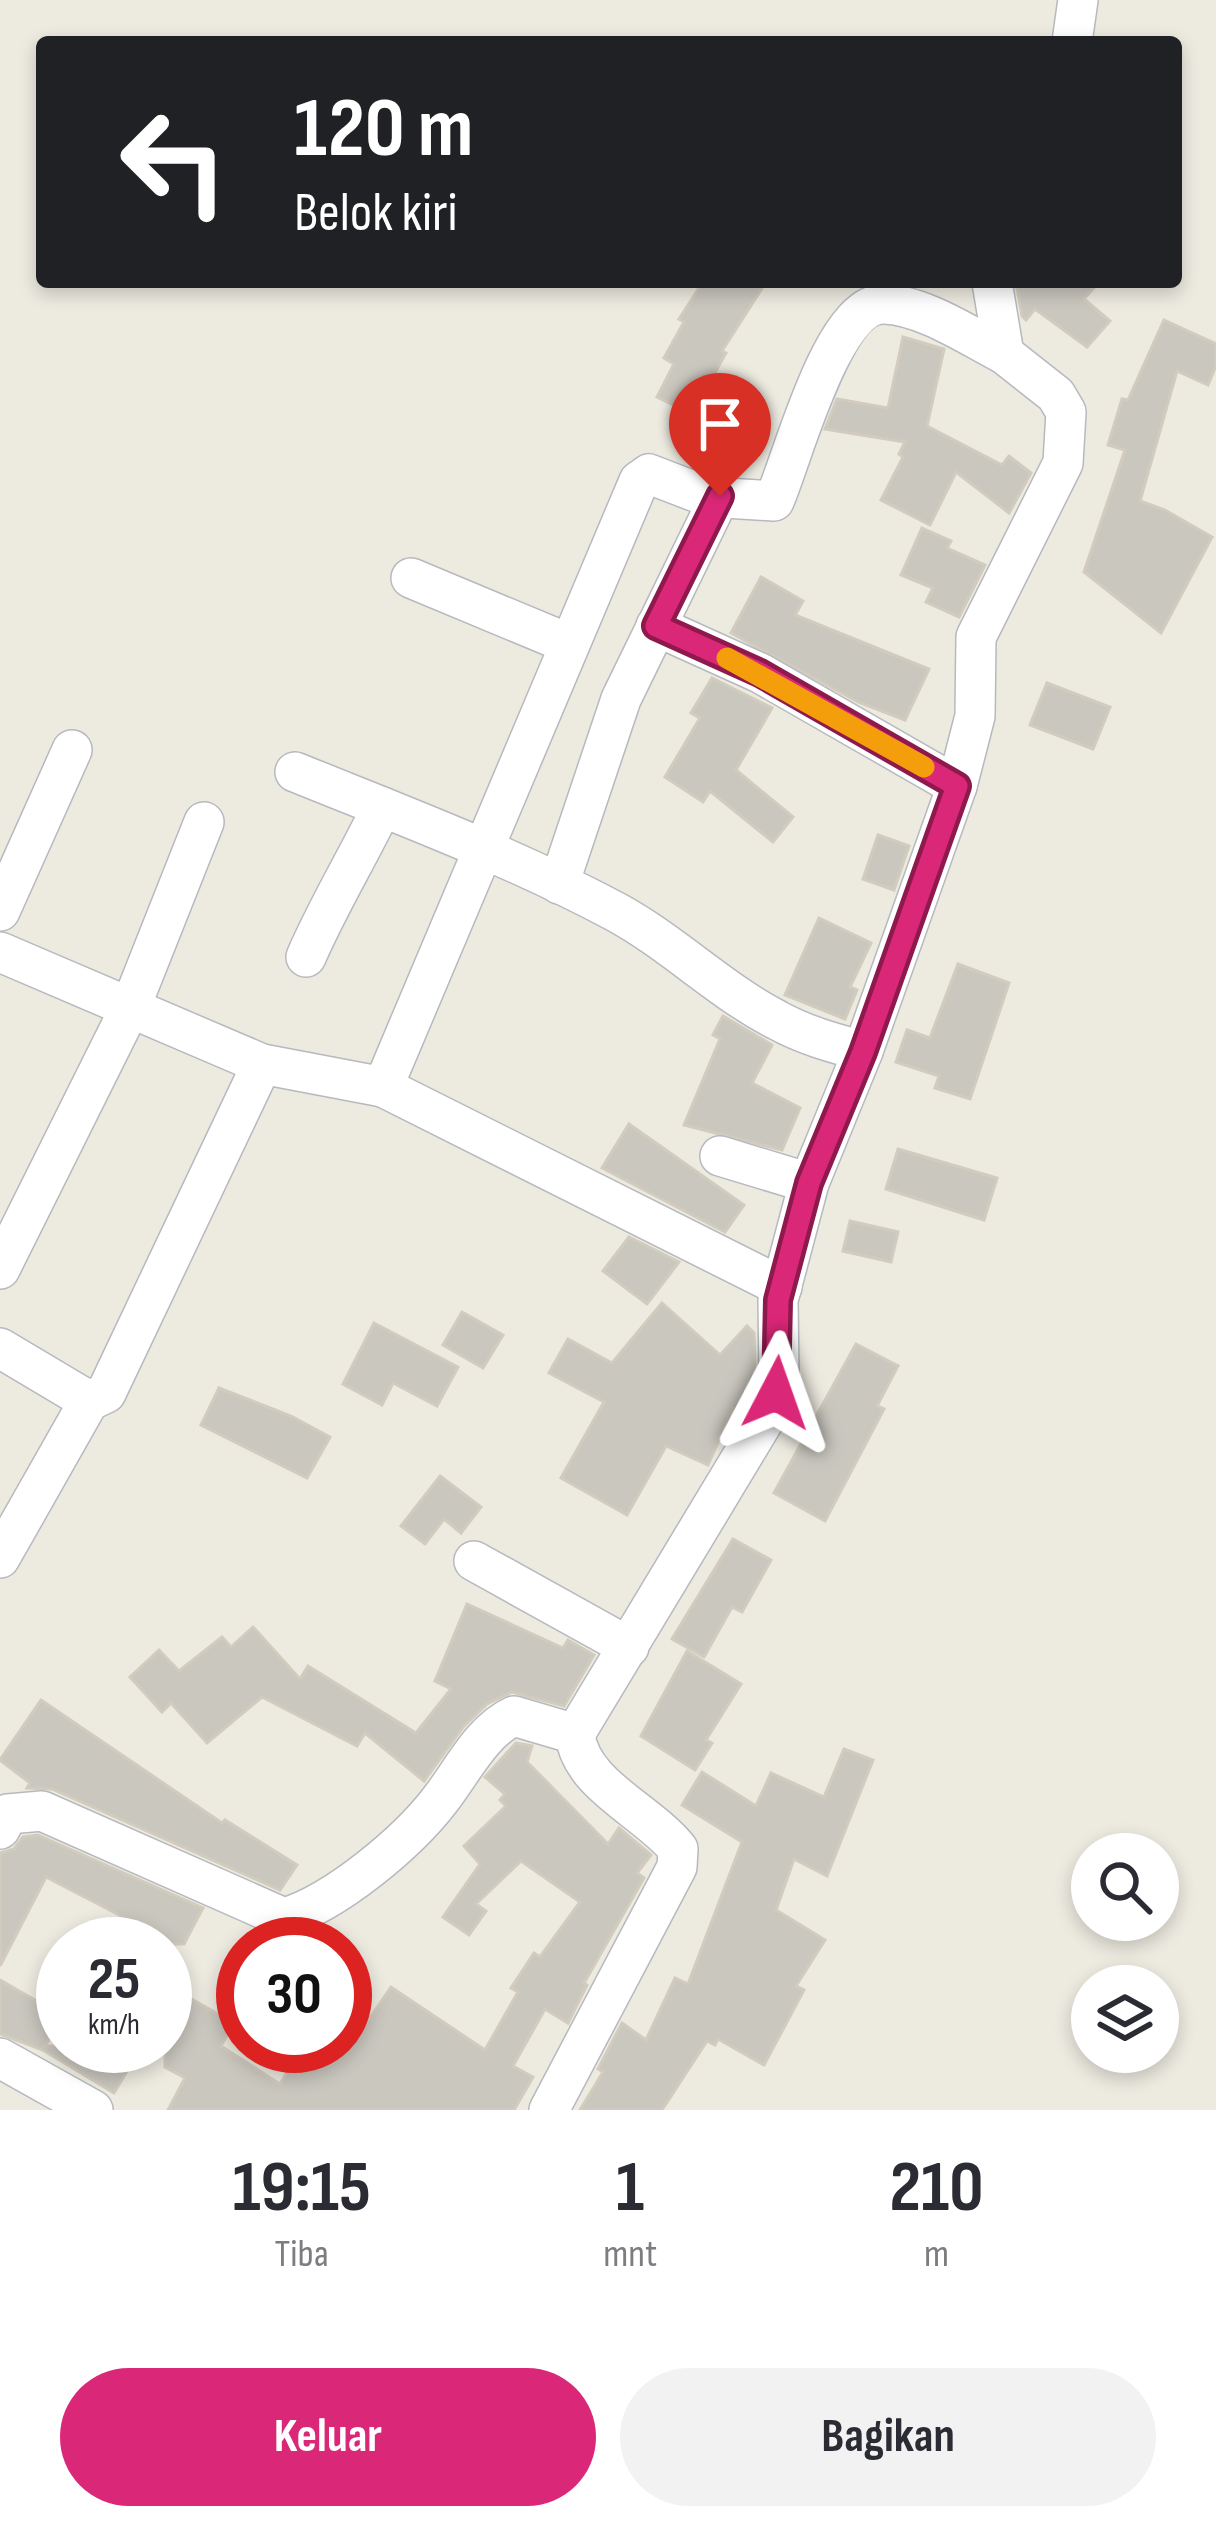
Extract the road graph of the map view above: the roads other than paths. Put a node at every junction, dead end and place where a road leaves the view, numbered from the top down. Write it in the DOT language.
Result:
graph roads {
  1 [pos="1078,0"];
  2 [pos="1073,36"];
  3 [pos="993,288"];
  4 [pos="1004,354"];
  5 [pos="720,496"];
  6 [pos="411,578"];
  7 [pos="656,626"];
  8 [pos="567,644"];
  9 [pos="72,750"];
  10 [pos="295,772"];
  11 [pos="957,786"];
  12 [pos="382,807"];
  13 [pos="204,821"];
  14 [pos="481,847"];
  15 [pos="559,884"];
  16 [pos="0,911"];
  17 [pos="0,952"];
  18 [pos="306,958"];
  19 [pos="130,1006"];
  20 [pos="863,1052"];
  21 [pos="262,1064"];
  22 [pos="383,1087"];
  23 [pos="720,1156"];
  24 [pos="809,1183"];
  25 [pos="0,1269"];
  26 [pos="782,1287"];
  27 [pos="0,1348"];
  28 [pos="89,1402"];
  29 [pos="0,1558"];
  30 [pos="474,1561"];
  31 [pos="629,1647"];
  32 [pos="575,1734"];
  33 [pos="0,1828"];
  34 [pos="0,2058"];
  35 [pos="93,2110"];
  36 [pos="549,2110"];
  1 -- 2 [label="street"];
  3 -- 4 [label="street"];
  4 -- 5 [label="street"];
  4 -- 11 [label="street"];
  5 -- 7 [label="street"];
  5 -- 8 [label="street"];
  6 -- 8 [label="street"];
  7 -- 11 [label="street"];
  7 -- 15 [label="street"];
  8 -- 14 [label="street"];
  9 -- 16 [label="street"];
  10 -- 12 [label="street"];
  11 -- 20 [label="street"];
  12 -- 14 [label="street"];
  12 -- 18 [label="street"];
  13 -- 19 [label="street"];
  14 -- 15 [label="street"];
  14 -- 22 [label="street"];
  15 -- 20 [label="street"];
  17 -- 19 [label="street"];
  19 -- 21 [label="street"];
  19 -- 25 [label="street"];
  20 -- 24 [label="street"];
  21 -- 22 [label="street"];
  21 -- 28 [label="street"];
  22 -- 26 [label="street"];
  23 -- 24 [label="street"];
  24 -- 26 [label="street"];
  26 -- 31 [label="street"];
  27 -- 28 [label="street"];
  28 -- 29 [label="street"];
  30 -- 31 [label="street"];
  31 -- 32 [label="street"];
  32 -- 33 [label="street"];
  32 -- 36 [label="street"];
  34 -- 35 [label="street"];
}
